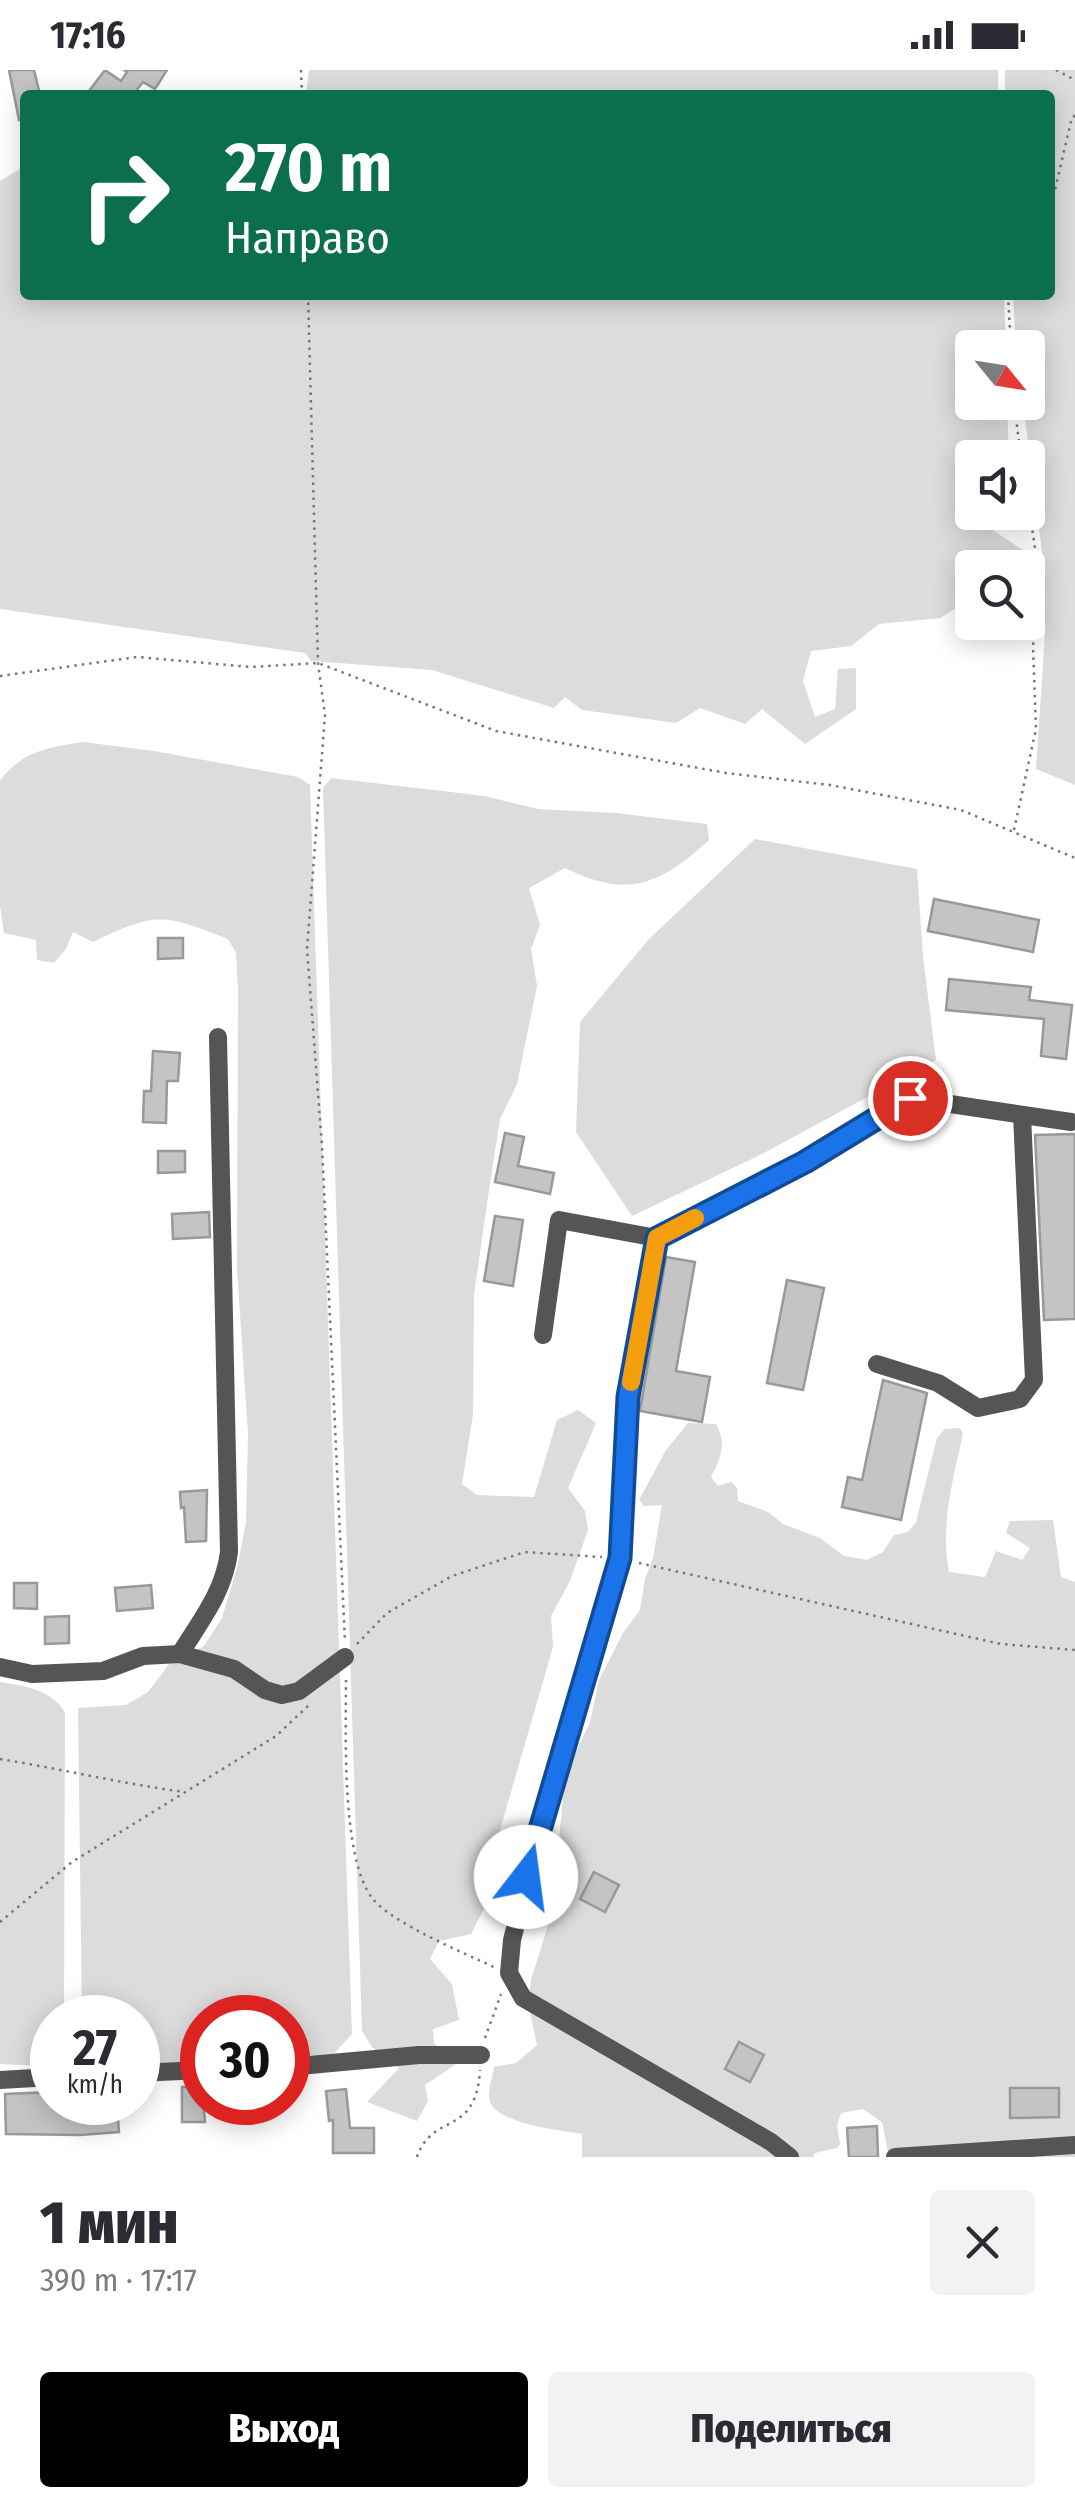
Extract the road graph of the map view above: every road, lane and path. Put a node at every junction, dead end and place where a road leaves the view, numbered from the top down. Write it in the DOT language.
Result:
graph roads {
  1 [pos="1056,70"];
  2 [pos="1075,80"];
  3 [pos="1075,116"];
  4 [pos="1055,193"];
  5 [pos="308,300"];
  6 [pos="1008,300"];
  7 [pos="1009,330"];
  8 [pos="1032,530"];
  9 [pos="318,663"];
  10 [pos="0,676"];
  11 [pos="1013,833"];
  12 [pos="1075,858"];
  13 [pos="218,1037"];
  14 [pos="1022,1114"];
  15 [pos="1070,1122"];
  16 [pos="657,1238"];
  17 [pos="543,1335"];
  18 [pos="877,1364"];
  19 [pos="620,1558"];
  20 [pos="1075,1650"];
  21 [pos="180,1654"];
  22 [pos="345,1657"];
  23 [pos="0,1667"];
  24 [pos="316,1697"];
  25 [pos="0,1759"];
  26 [pos="186,1792"];
  27 [pos="0,1922"];
  28 [pos="509,1977"];
  29 [pos="481,2055"];
  30 [pos="310,2065"];
  31 [pos="30,2078"];
  32 [pos="0,2080"];
  33 [pos="1075,2145"];
  34 [pos="417,2157"];
  35 [pos="790,2157"];
  36 [pos="895,2157"];
  1 -- 2 [label="path"];
  3 -- 4 [label="path"];
  5 -- 9 [label="path"];
  6 -- 7 [label="path"];
  8 -- 11 [label="path"];
  9 -- 10 [label="path"];
  9 -- 11 [label="path"];
  9 -- 22 [label="path"];
  11 -- 12 [label="path"];
  13 -- 21 [label="street"];
  14 -- 15 [label="street"];
  14 -- 16 [label="street"];
  14 -- 18 [label="street"];
  16 -- 17 [label="street"];
  16 -- 19 [label="street"];
  19 -- 20 [label="path"];
  19 -- 22 [label="path"];
  19 -- 28 [label="street"];
  21 -- 22 [label="street"];
  21 -- 23 [label="street"];
  22 -- 28 [label="path"];
  24 -- 26 [label="path"];
  25 -- 26 [label="path"];
  26 -- 27 [label="path"];
  28 -- 29 [label="path"];
  28 -- 35 [label="street"];
  29 -- 30 [label="street"];
  29 -- 34 [label="path"];
  31 -- 32 [label="street"];
  33 -- 36 [label="street"];
}
